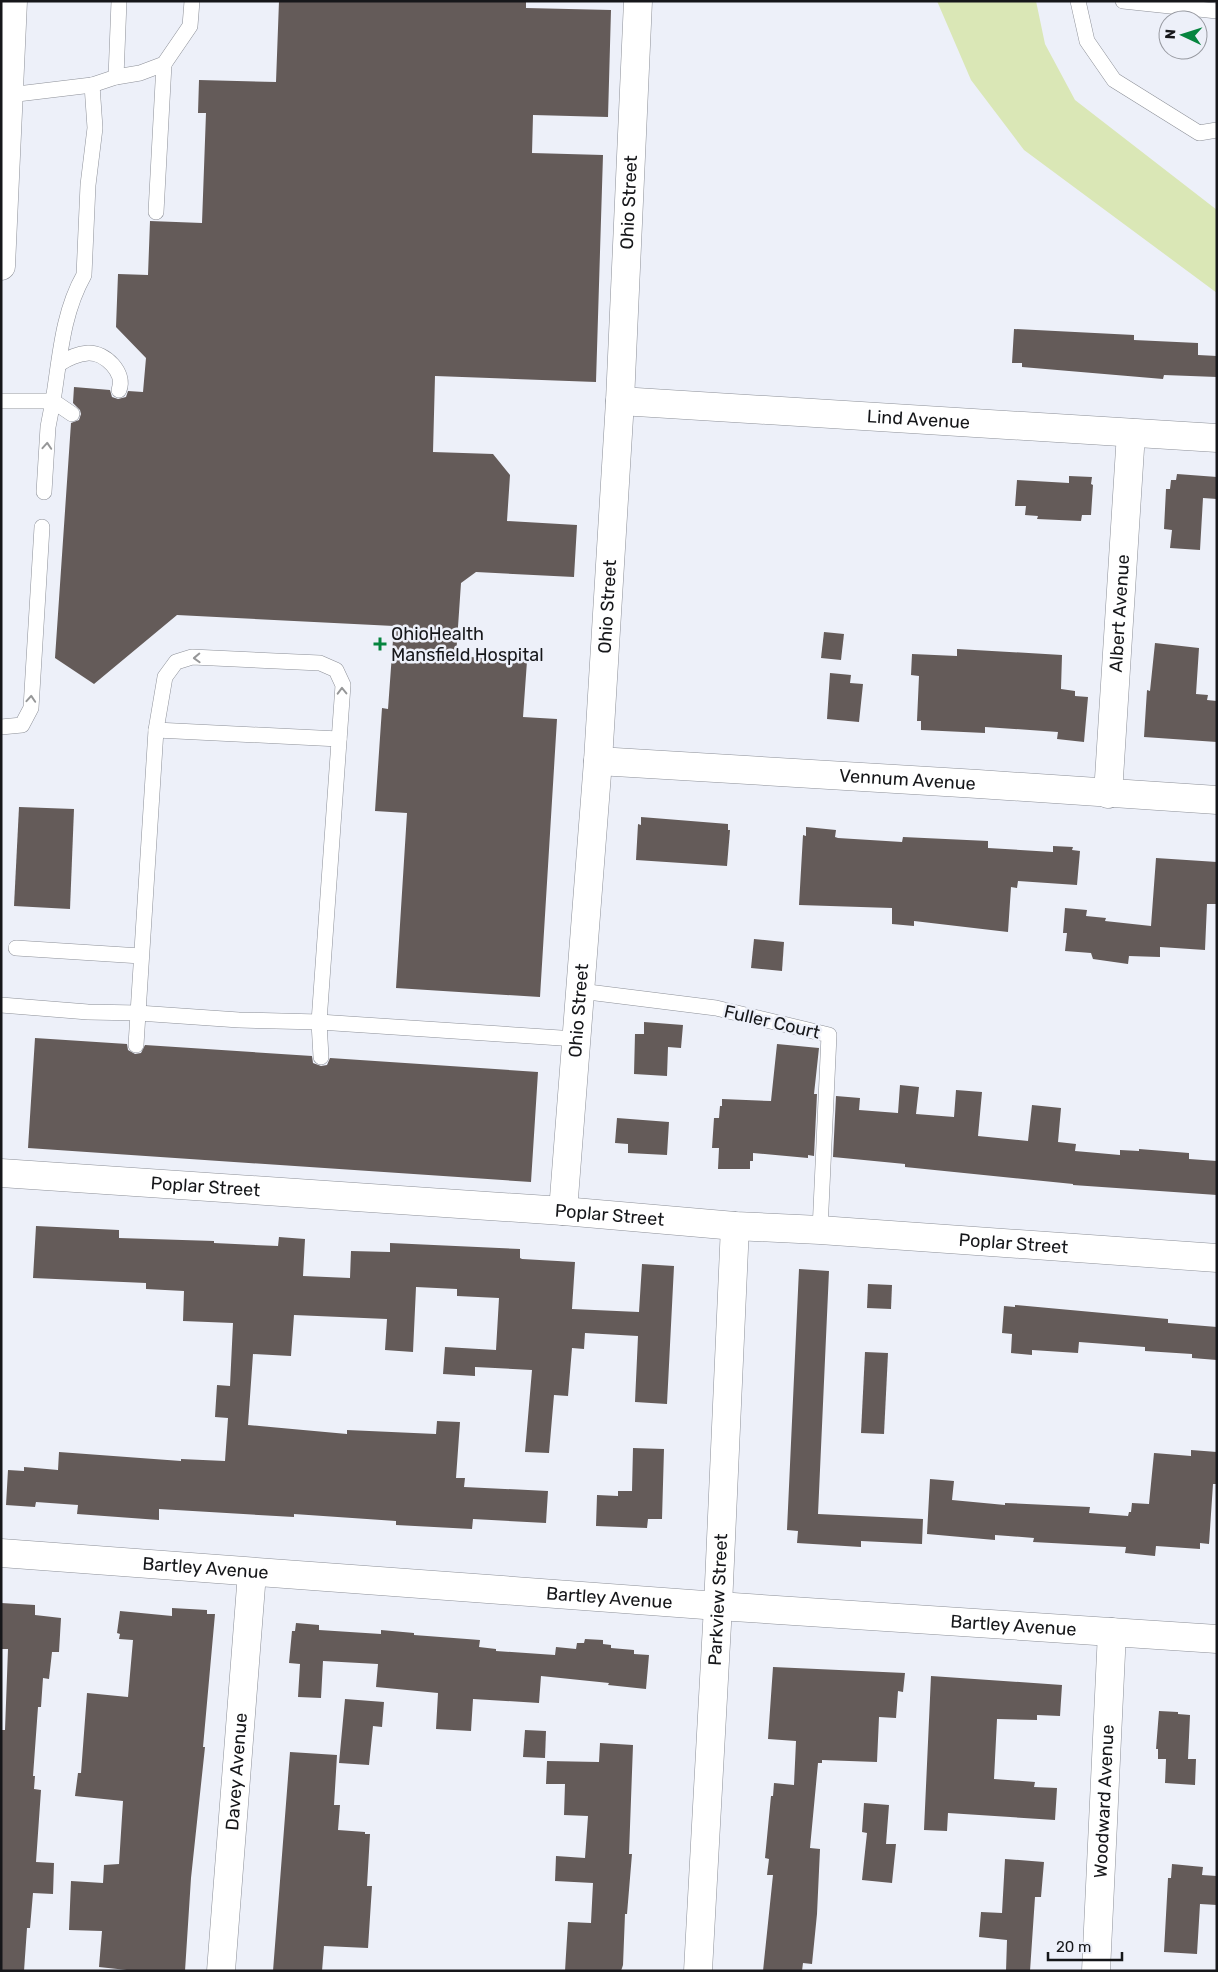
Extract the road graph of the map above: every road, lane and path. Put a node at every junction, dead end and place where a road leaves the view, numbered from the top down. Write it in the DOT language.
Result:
graph roads {
  1 [pos="13,1"];
  2 [pos="120,1"];
  3 [pos="192,1"];
  4 [pos="638,1"];
  5 [pos="1078,1"];
  6 [pos="1123,1"];
  7 [pos="1217,11"];
  8 [pos="164,64"];
  9 [pos="116,77"];
  10 [pos="92,85"];
  11 [pos="5,95"];
  12 [pos="1217,130"];
  13 [pos="156,212"];
  14 [pos="1,266"];
  15 [pos="59,364"];
  16 [pos="119,390"];
  17 [pos="1,401"];
  18 [pos="52,401"];
  19 [pos="620,401"];
  20 [pos="72,414"];
  21 [pos="1131,433"];
  22 [pos="1217,438"];
  23 [pos="44,492"];
  24 [pos="42,527"];
  25 [pos="1,727"];
  26 [pos="156,730"];
  27 [pos="339,740"];
  28 [pos="598,761"];
  29 [pos="1108,794"];
  30 [pos="1217,800"];
  31 [pos="16,948"];
  32 [pos="141,956"];
  33 [pos="580,991"];
  34 [pos="1,1006"];
  35 [pos="138,1012"];
  36 [pos="319,1022"];
  37 [pos="576,1039"];
  38 [pos="136,1045"];
  39 [pos="321,1057"];
  40 [pos="1,1174"];
  41 [pos="563,1211"];
  42 [pos="735,1226"];
  43 [pos="820,1230"];
  44 [pos="1217,1258"];
  45 [pos="1,1553"];
  46 [pos="252,1573"];
  47 [pos="718,1606"];
  48 [pos="1112,1632"];
  49 [pos="1217,1640"];
  50 [pos="221,1971"];
  51 [pos="698,1971"];
  52 [pos="1096,1971"];
  1 -- 11 [label="street"];
  2 -- 9 [label="lane"];
  3 -- 8 [label="lane"];
  4 -- 19 [label="street, Ohio Street"];
  5 -- 12 [label="lane"];
  6 -- 7 [label="lane"];
  8 -- 9 [label="lane"];
  8 -- 13 [label="lane"];
  9 -- 10 [label="lane"];
  10 -- 11 [label="lane"];
  10 -- 15 [label="lane"];
  11 -- 14 [label="street"];
  15 -- 16 [label="lane"];
  15 -- 18 [label="lane"];
  17 -- 18 [label="lane"];
  18 -- 20 [label="lane"];
  23 -- 18 [label="lane, one-way"];
  19 -- 21 [label="street, Lind Avenue"];
  19 -- 28 [label="street, Ohio Street"];
  21 -- 22 [label="street, Lind Avenue"];
  21 -- 29 [label="street, Albert Avenue"];
  25 -- 24 [label="lane, one-way"];
  26 -- 27 [label="lane"];
  27 -- 26 [label="lane, one-way"];
  26 -- 32 [label="lane"];
  27 -- 36 [label="lane"];
  28 -- 29 [label="street, Vennum Avenue"];
  28 -- 33 [label="street, Ohio Street"];
  29 -- 30 [label="street, Vennum Avenue"];
  31 -- 32 [label="lane"];
  32 -- 35 [label="lane"];
  33 -- 37 [label="street, Ohio Street"];
  33 -- 43 [label="lane, Fuller Court"];
  34 -- 35 [label="lane"];
  35 -- 36 [label="lane"];
  35 -- 38 [label="lane"];
  36 -- 37 [label="lane"];
  36 -- 39 [label="lane"];
  37 -- 41 [label="street, Ohio Street"];
  40 -- 41 [label="street, Poplar Street"];
  41 -- 42 [label="street, Poplar Street"];
  42 -- 43 [label="street, Poplar Street"];
  42 -- 47 [label="street, Parkview Street"];
  43 -- 44 [label="street, Poplar Street"];
  45 -- 46 [label="street, Bartley Avenue"];
  46 -- 47 [label="street, Bartley Avenue"];
  46 -- 50 [label="street, Davey Avenue"];
  47 -- 48 [label="street, Bartley Avenue"];
  47 -- 51 [label="street, Parkview Street"];
  48 -- 49 [label="street, Bartley Avenue"];
  48 -- 52 [label="street, Woodward Avenue"];
}
